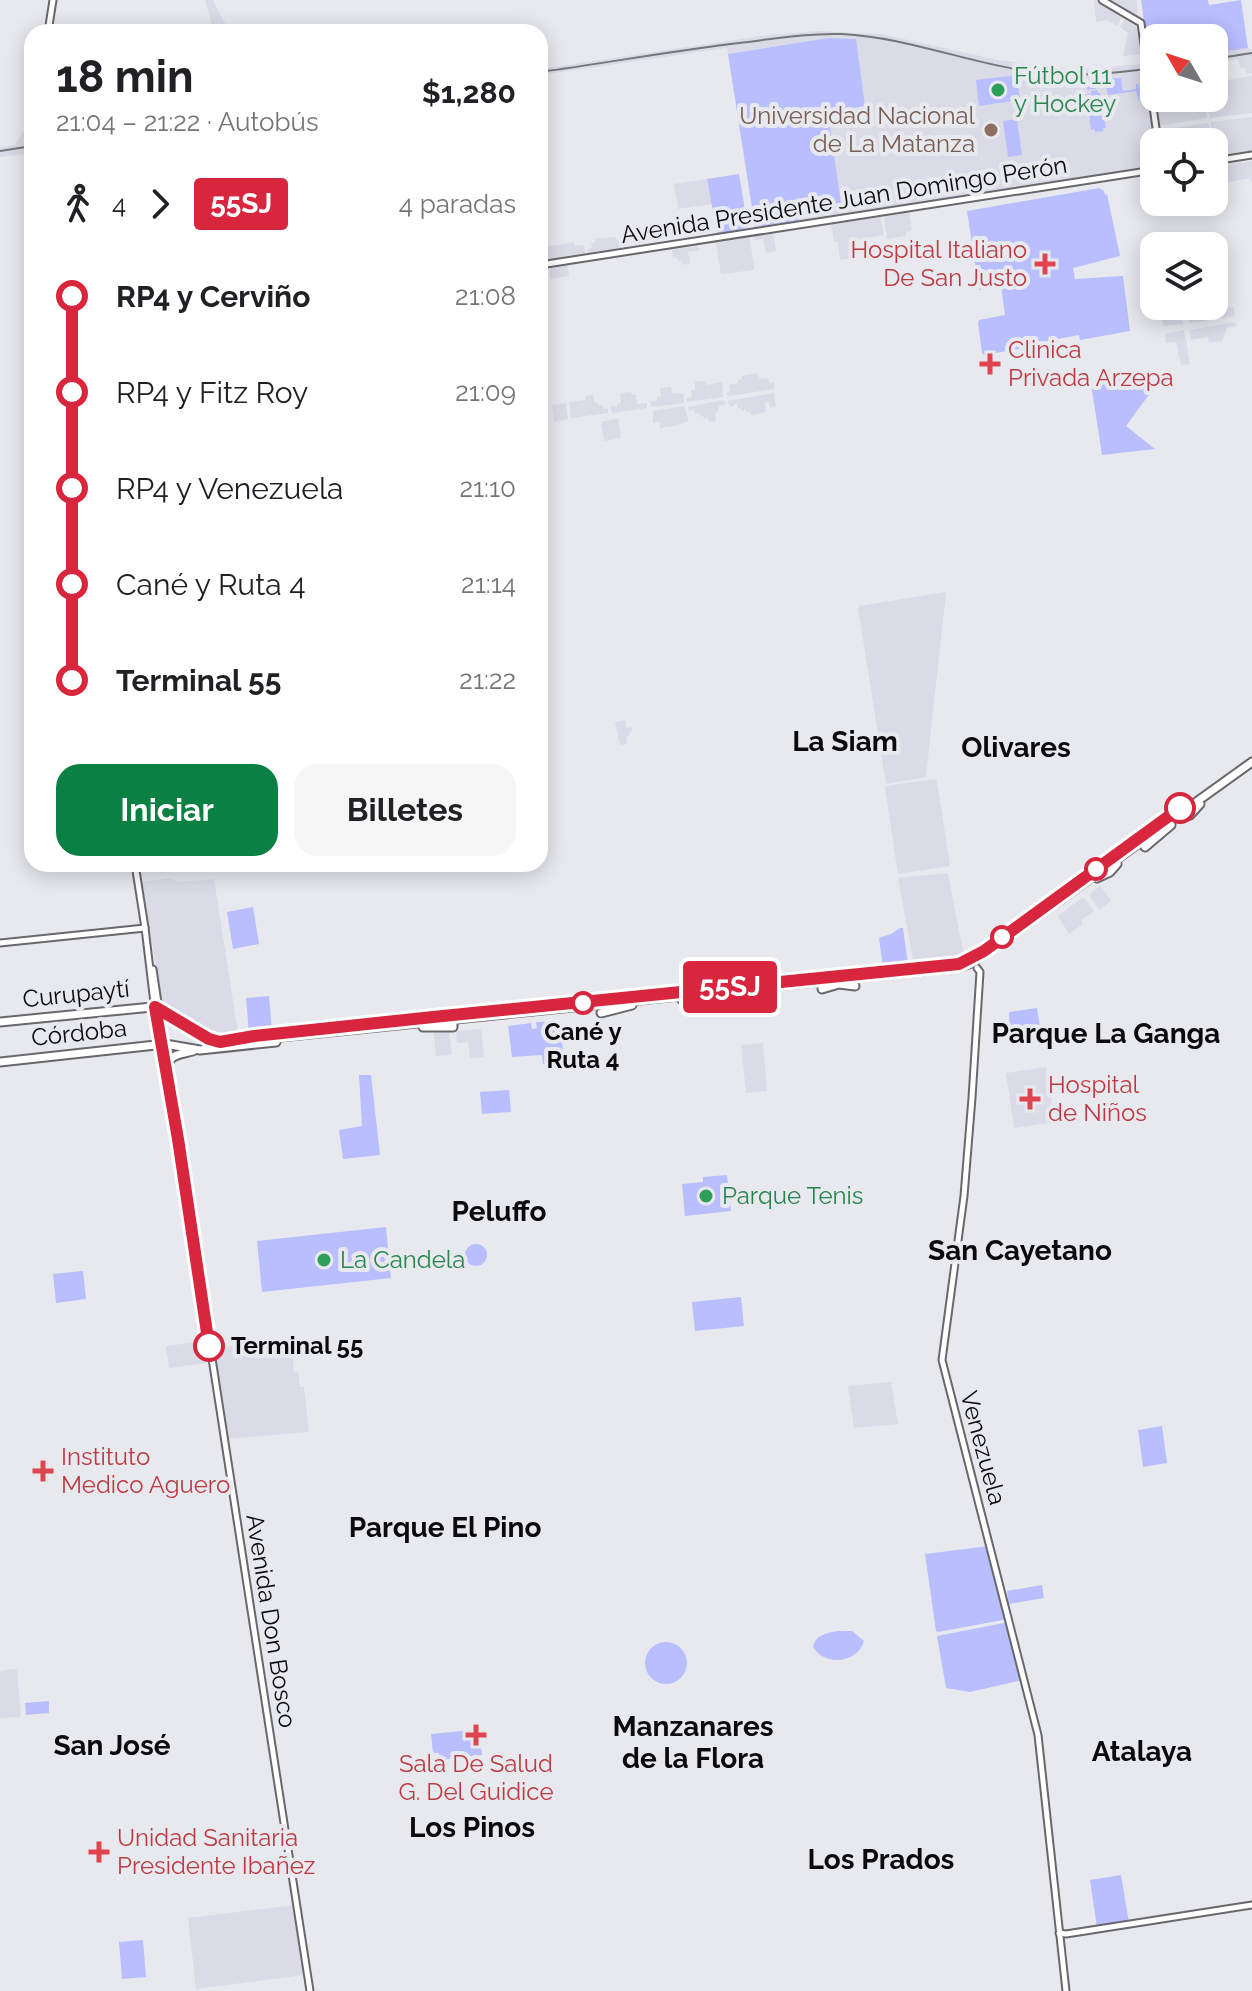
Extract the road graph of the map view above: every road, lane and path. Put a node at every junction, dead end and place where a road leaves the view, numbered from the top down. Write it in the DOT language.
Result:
graph roads {
  1 [pos="53,0"];
  2 [pos="1102,0"];
  3 [pos="49,24"];
  4 [pos="1156,128"];
  5 [pos="1252,155"];
  6 [pos="1228,159"];
  7 [pos="1140,172"];
  8 [pos="548,264"];
  9 [pos="1252,764"];
  10 [pos="1171,825"];
  11 [pos="1145,847"];
  12 [pos="136,872"];
  13 [pos="145,928"];
  14 [pos="0,943"];
  15 [pos="977,968"];
  16 [pos="839,984"];
  17 [pos="855,986"];
  18 [pos="738,987"];
  19 [pos="822,989"];
  20 [pos="712,993"];
  21 [pos="682,1000"];
  22 [pos="706,1002"];
  23 [pos="632,1005"];
  24 [pos="157,1008"];
  25 [pos="601,1013"];
  26 [pos="0,1022"];
  27 [pos="354,1026"];
  28 [pos="403,1027"];
  29 [pos="331,1036"];
  30 [pos="163,1044"];
  31 [pos="200,1050"];
  32 [pos="0,1062"];
  33 [pos="166,1067"];
  34 [pos="1252,1905"];
  35 [pos="1059,1933"];
  36 [pos="310,1991"];
  37 [pos="1066,1991"];
  1 -- 3 [label="main road"];
  2 -- 4 [label="main road"];
  5 -- 6 [label="main road"];
  7 -- 8 [label="main road, Avenida Presidente Juan Domingo Perón"];
  9 -- 10 [label="main road"];
  9 -- 20 [label="main road"];
  10 -- 11 [label="main road"];
  10 -- 16 [label="main road"];
  12 -- 13 [label="main road, Avenida Don Bosco"];
  13 -- 14 [label="main road"];
  13 -- 24 [label="main road, Avenida Don Bosco"];
  15 -- 35 [label="main road, Venezuela"];
  16 -- 17 [label="main road"];
  16 -- 19 [label="main road"];
  16 -- 21 [label="main road"];
  18 -- 20 [label="main road"];
  20 -- 28 [label="main road"];
  21 -- 22 [label="main road"];
  21 -- 23 [label="main road"];
  23 -- 25 [label="main road"];
  23 -- 28 [label="main road"];
  24 -- 26 [label="main road, Curupaytí"];
  24 -- 29 [label="main road"];
  24 -- 30 [label="main road, Avenida Don Bosco"];
  27 -- 29 [label="main road"];
  28 -- 29 [label="main road"];
  29 -- 31 [label="main road"];
  30 -- 31 [label="main road, Córdoba"];
  30 -- 32 [label="main road, Córdoba"];
  30 -- 33 [label="main road, Avenida Don Bosco"];
  31 -- 33 [label="main road"];
  33 -- 36 [label="main road, Avenida Don Bosco"];
  34 -- 35 [label="main road"];
  35 -- 37 [label="main road, Venezuela"];
}
